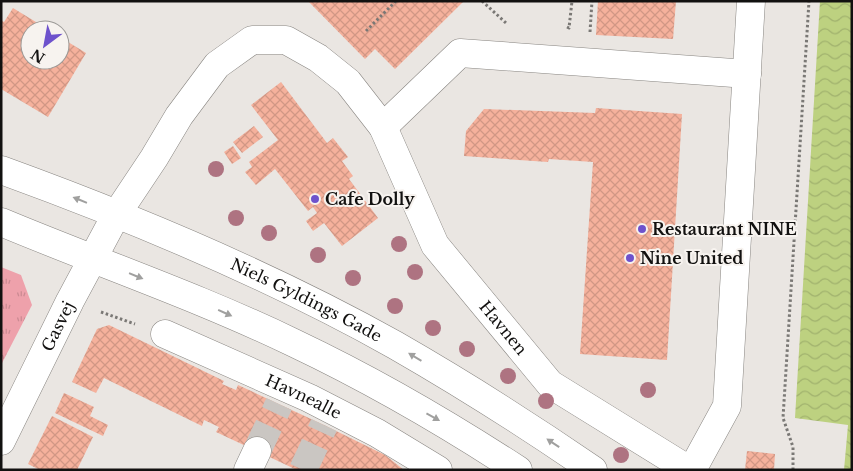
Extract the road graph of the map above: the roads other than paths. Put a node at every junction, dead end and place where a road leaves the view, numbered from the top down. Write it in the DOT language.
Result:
graph roads {
  1 [pos="751,1"];
  2 [pos="747,74"];
  3 [pos="383,127"];
  4 [pos="1,170"];
  5 [pos="116,214"];
  6 [pos="1,222"];
  7 [pos="92,258"];
  8 [pos="165,334"];
  9 [pos="1,441"];
  10 [pos="438,470"];
  11 [pos="518,470"];
  12 [pos="594,470"];
  13 [pos="691,470"];
  1 -- 2 [label="street, Havnen"];
  2 -- 3 [label="street"];
  2 -- 13 [label="street, Havnen"];
  3 -- 5 [label="street, Havnen"];
  3 -- 13 [label="street, Havnen"];
  5 -- 4 [label="street, Niels Gyldings Gade, one-way"];
  5 -- 7 [label="street, Gasvej"];
  12 -- 5 [label="street, Niels Gyldings Gade, one-way"];
  6 -- 7 [label="street"];
  7 -- 9 [label="street, Gasvej"];
  7 -- 11 [label="street, one-way"];
  8 -- 10 [label="street, Havnealle"];
}
